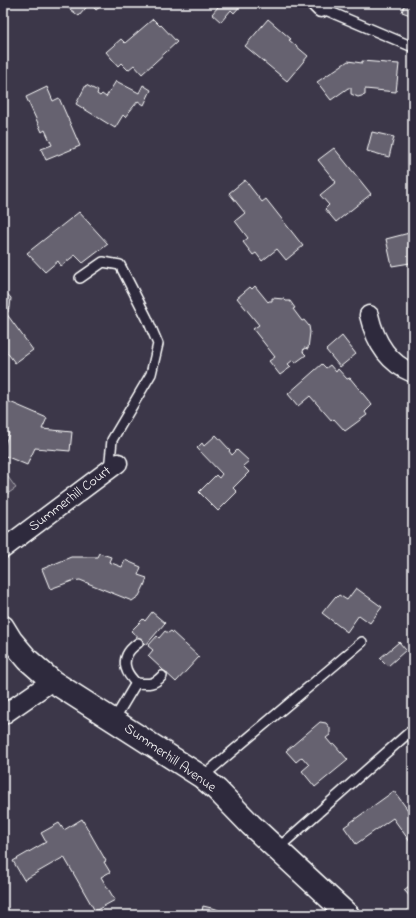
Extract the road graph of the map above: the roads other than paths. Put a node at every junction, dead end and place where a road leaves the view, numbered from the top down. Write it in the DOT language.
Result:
graph roads {
  1 [pos="318,6"];
  2 [pos="413,47"];
  3 [pos="80,278"];
  4 [pos="370,315"];
  5 [pos="413,373"];
  6 [pos="113,466"];
  7 [pos="3,549"];
  8 [pos="3,627"];
  9 [pos="362,642"];
  10 [pos="138,643"];
  11 [pos="162,676"];
  12 [pos="52,680"];
  13 [pos="136,682"];
  14 [pos="3,715"];
  15 [pos="114,720"];
  16 [pos="413,729"];
  17 [pos="202,777"];
  18 [pos="277,849"];
  19 [pos="348,915"];
  1 -- 2 [label="lane"];
  3 -- 6 [label="lane"];
  4 -- 5 [label="street"];
  6 -- 7 [label="street, Summerhill Court"];
  8 -- 12 [label="street, Summerhill Avenue"];
  9 -- 17 [label="lane"];
  10 -- 13 [label="lane"];
  11 -- 13 [label="lane"];
  12 -- 14 [label="street"];
  12 -- 15 [label="street, Summerhill Avenue"];
  13 -- 15 [label="lane"];
  15 -- 17 [label="street, Summerhill Avenue"];
  16 -- 18 [label="lane"];
  17 -- 18 [label="street, Summerhill Avenue"];
  18 -- 19 [label="street, Summerhill Avenue"];
}
